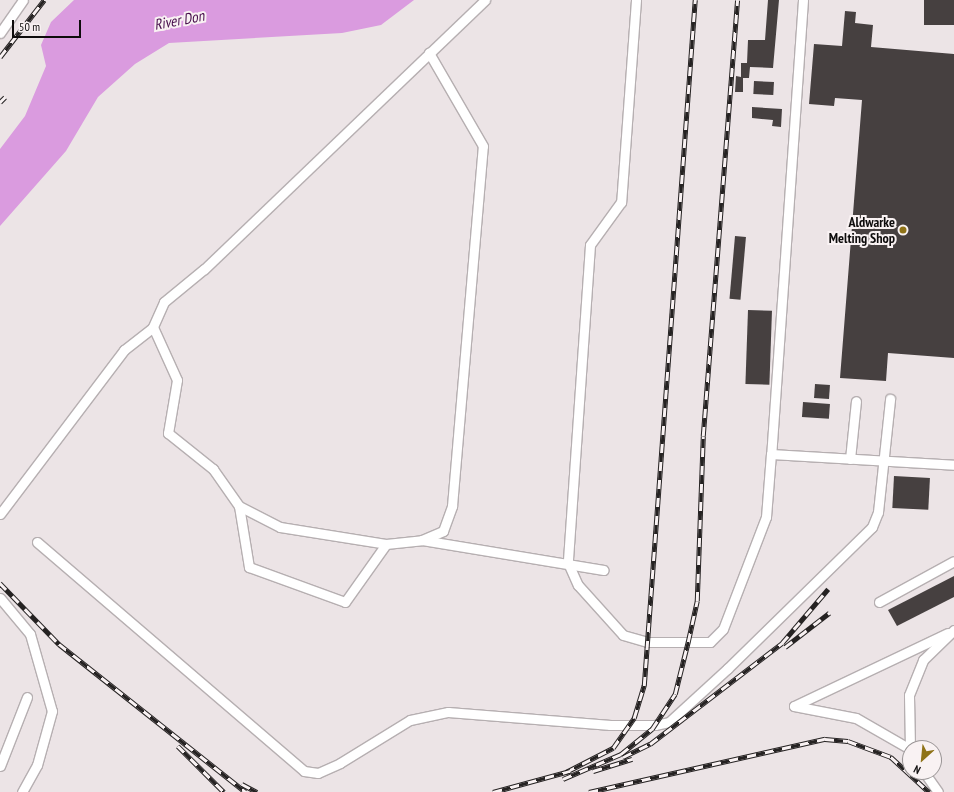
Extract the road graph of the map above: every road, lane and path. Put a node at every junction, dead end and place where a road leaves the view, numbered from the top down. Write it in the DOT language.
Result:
graph roads {
  1 [pos="23,0"];
  2 [pos="485,0"];
  3 [pos="636,0"];
  4 [pos="804,0"];
  5 [pos="3,21"];
  6 [pos="0,33"];
  7 [pos="429,53"];
  8 [pos="153,327"];
  9 [pos="890,399"];
  10 [pos="856,401"];
  11 [pos="771,454"];
  12 [pos="850,459"];
  13 [pos="884,461"];
  14 [pos="954,465"];
  15 [pos="239,506"];
  16 [pos="0,514"];
  17 [pos="422,540"];
  18 [pos="37,542"];
  19 [pos="386,544"];
  20 [pos="954,561"];
  21 [pos="568,563"];
  22 [pos="604,570"];
  23 [pos="0,598"];
  24 [pos="879,602"];
  25 [pos="951,632"];
  26 [pos="27,697"];
  27 [pos="910,740"];
  28 [pos="902,744"];
  29 [pos="0,766"];
  30 [pos="929,780"];
  31 [pos="935,789"];
  32 [pos="22,792"];
  1 -- 5 [label="lane"];
  2 -- 7 [label="lane"];
  3 -- 21 [label="lane"];
  4 -- 11 [label="lane"];
  5 -- 6 [label="lane"];
  7 -- 8 [label="lane"];
  7 -- 17 [label="lane"];
  8 -- 15 [label="lane"];
  8 -- 16 [label="lane"];
  9 -- 13 [label="lane"];
  10 -- 12 [label="lane"];
  11 -- 12 [label="lane"];
  11 -- 21 [label="lane"];
  12 -- 13 [label="lane"];
  13 -- 14 [label="lane"];
  13 -- 18 [label="lane"];
  15 -- 19 [label="lane"];
  15 -- 19 [label="lane"];
  17 -- 19 [label="lane"];
  17 -- 21 [label="lane"];
  20 -- 24 [label="lane"];
  21 -- 22 [label="lane"];
  23 -- 32 [label="lane"];
  25 -- 27 [label="lane"];
  25 -- 28 [label="lane"];
  26 -- 29 [label="lane"];
  30 -- 31 [label="lane"];
}
